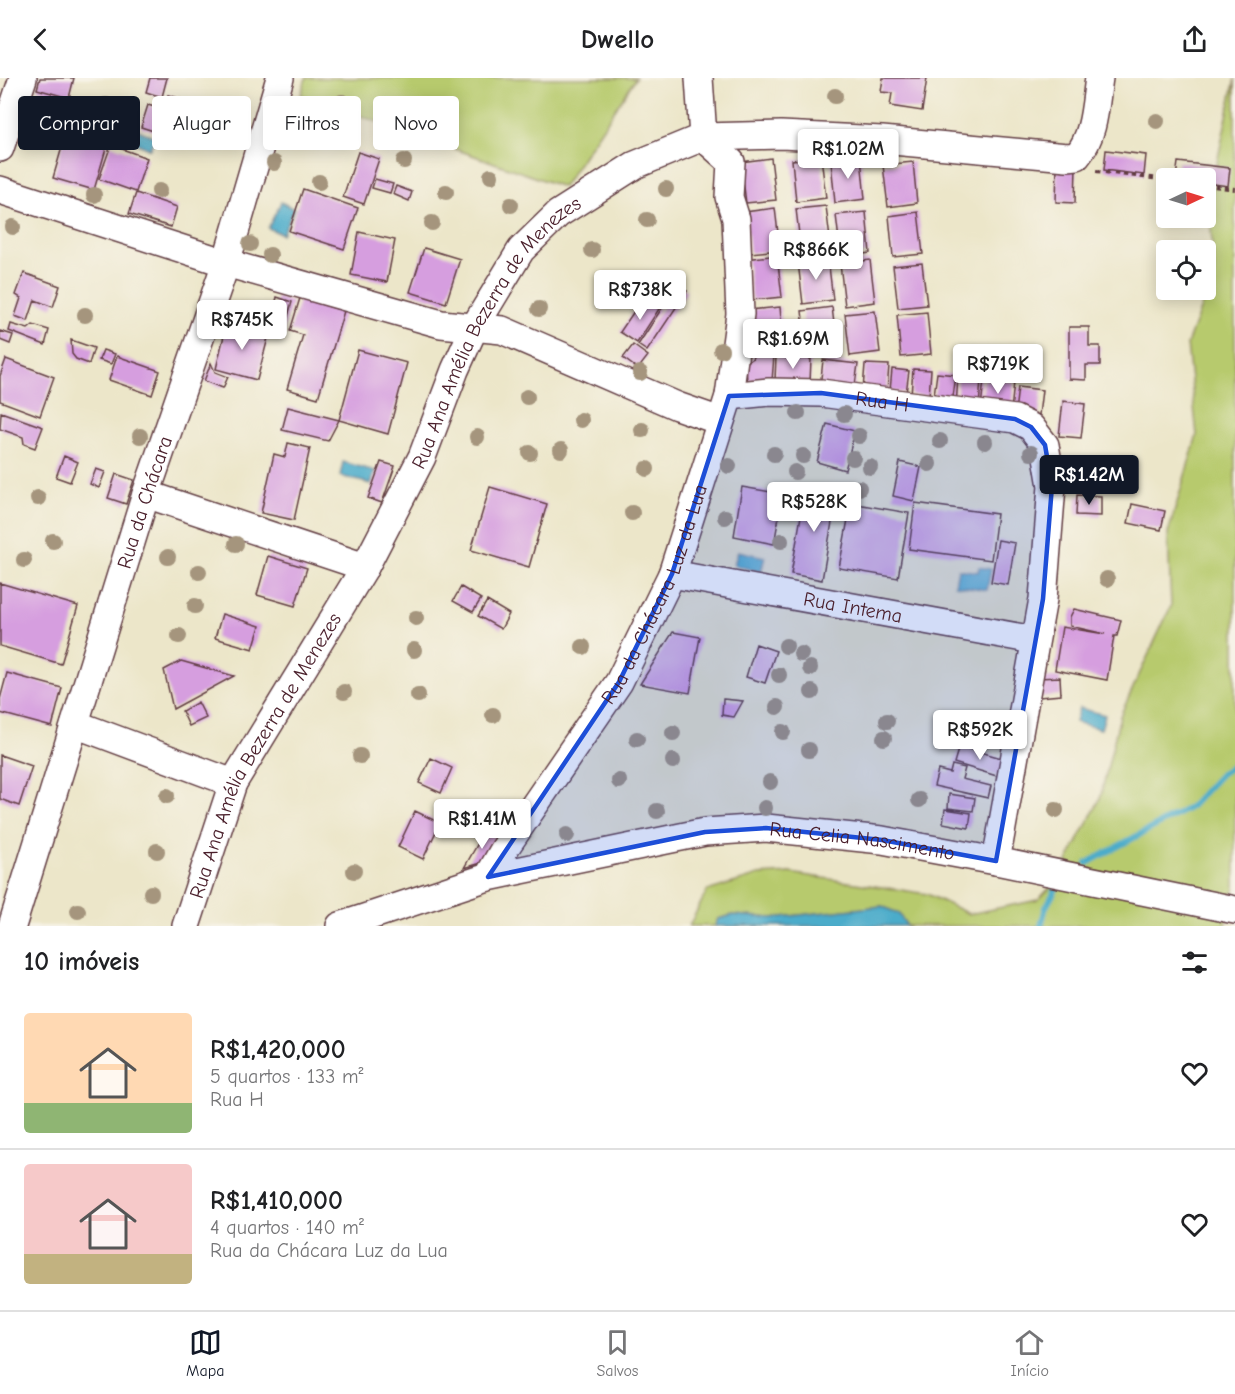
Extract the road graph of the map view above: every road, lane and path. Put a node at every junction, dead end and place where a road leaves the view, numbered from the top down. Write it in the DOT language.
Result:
graph roads {
  1 [pos="23,78"];
  2 [pos="280,78"];
  3 [pos="699,78"];
  4 [pos="1099,78"];
  5 [pos="703,137"];
  6 [pos="0,148"];
  7 [pos="1077,156"];
  8 [pos="1156,178"];
  9 [pos="1216,186"];
  10 [pos="1235,189"];
  11 [pos="0,190"];
  12 [pos="226,263"];
  13 [pos="475,326"];
  14 [pos="729,396"];
  15 [pos="720,421"];
  16 [pos="146,494"];
  17 [pos="365,567"];
  18 [pos="672,574"];
  19 [pos="1034,640"];
  20 [pos="75,724"];
  21 [pos="233,783"];
  22 [pos="996,861"];
  23 [pos="488,878"];
  24 [pos="1235,910"];
  25 [pos="12,926"];
  26 [pos="186,926"];
  27 [pos="340,926"];
  1 -- 6 [label="street"];
  2 -- 12 [label="street, Rua da Chácara"];
  3 -- 5 [label="street"];
  4 -- 7 [label="street"];
  5 -- 7 [label="street, Rua Ana Amélia Bezerra de Menezes"];
  5 -- 13 [label="street, Rua Ana Amélia Bezerra de Menezes"];
  5 -- 14 [label="street, Rua da Chácara Luz da Lua"];
  7 -- 8 [label="path"];
  9 -- 10 [label="path"];
  11 -- 12 [label="street"];
  12 -- 13 [label="street"];
  12 -- 16 [label="street, Rua da Chácara"];
  13 -- 15 [label="street"];
  13 -- 17 [label="street, Rua Ana Amélia Bezerra de Menezes"];
  14 -- 15 [label="street, Rua da Chácara Luz da Lua"];
  14 -- 19 [label="street, Rua H"];
  15 -- 18 [label="street, Rua da Chácara Luz da Lua"];
  16 -- 17 [label="street"];
  16 -- 20 [label="street, Rua da Chácara"];
  17 -- 21 [label="street, Rua Ana Amélia Bezerra de Menezes"];
  18 -- 19 [label="street, Rua Intema"];
  18 -- 23 [label="street, Rua da Chácara Luz da Lua"];
  19 -- 22 [label="street, Rua H"];
  20 -- 21 [label="street"];
  20 -- 25 [label="street, Rua da Chácara"];
  21 -- 26 [label="street, Rua Ana Amélia Bezerra de Menezes"];
  22 -- 23 [label="street, Rua Celia Nascimento"];
  22 -- 24 [label="street, Rua Celia Nascimento"];
  23 -- 27 [label="street"];
}
